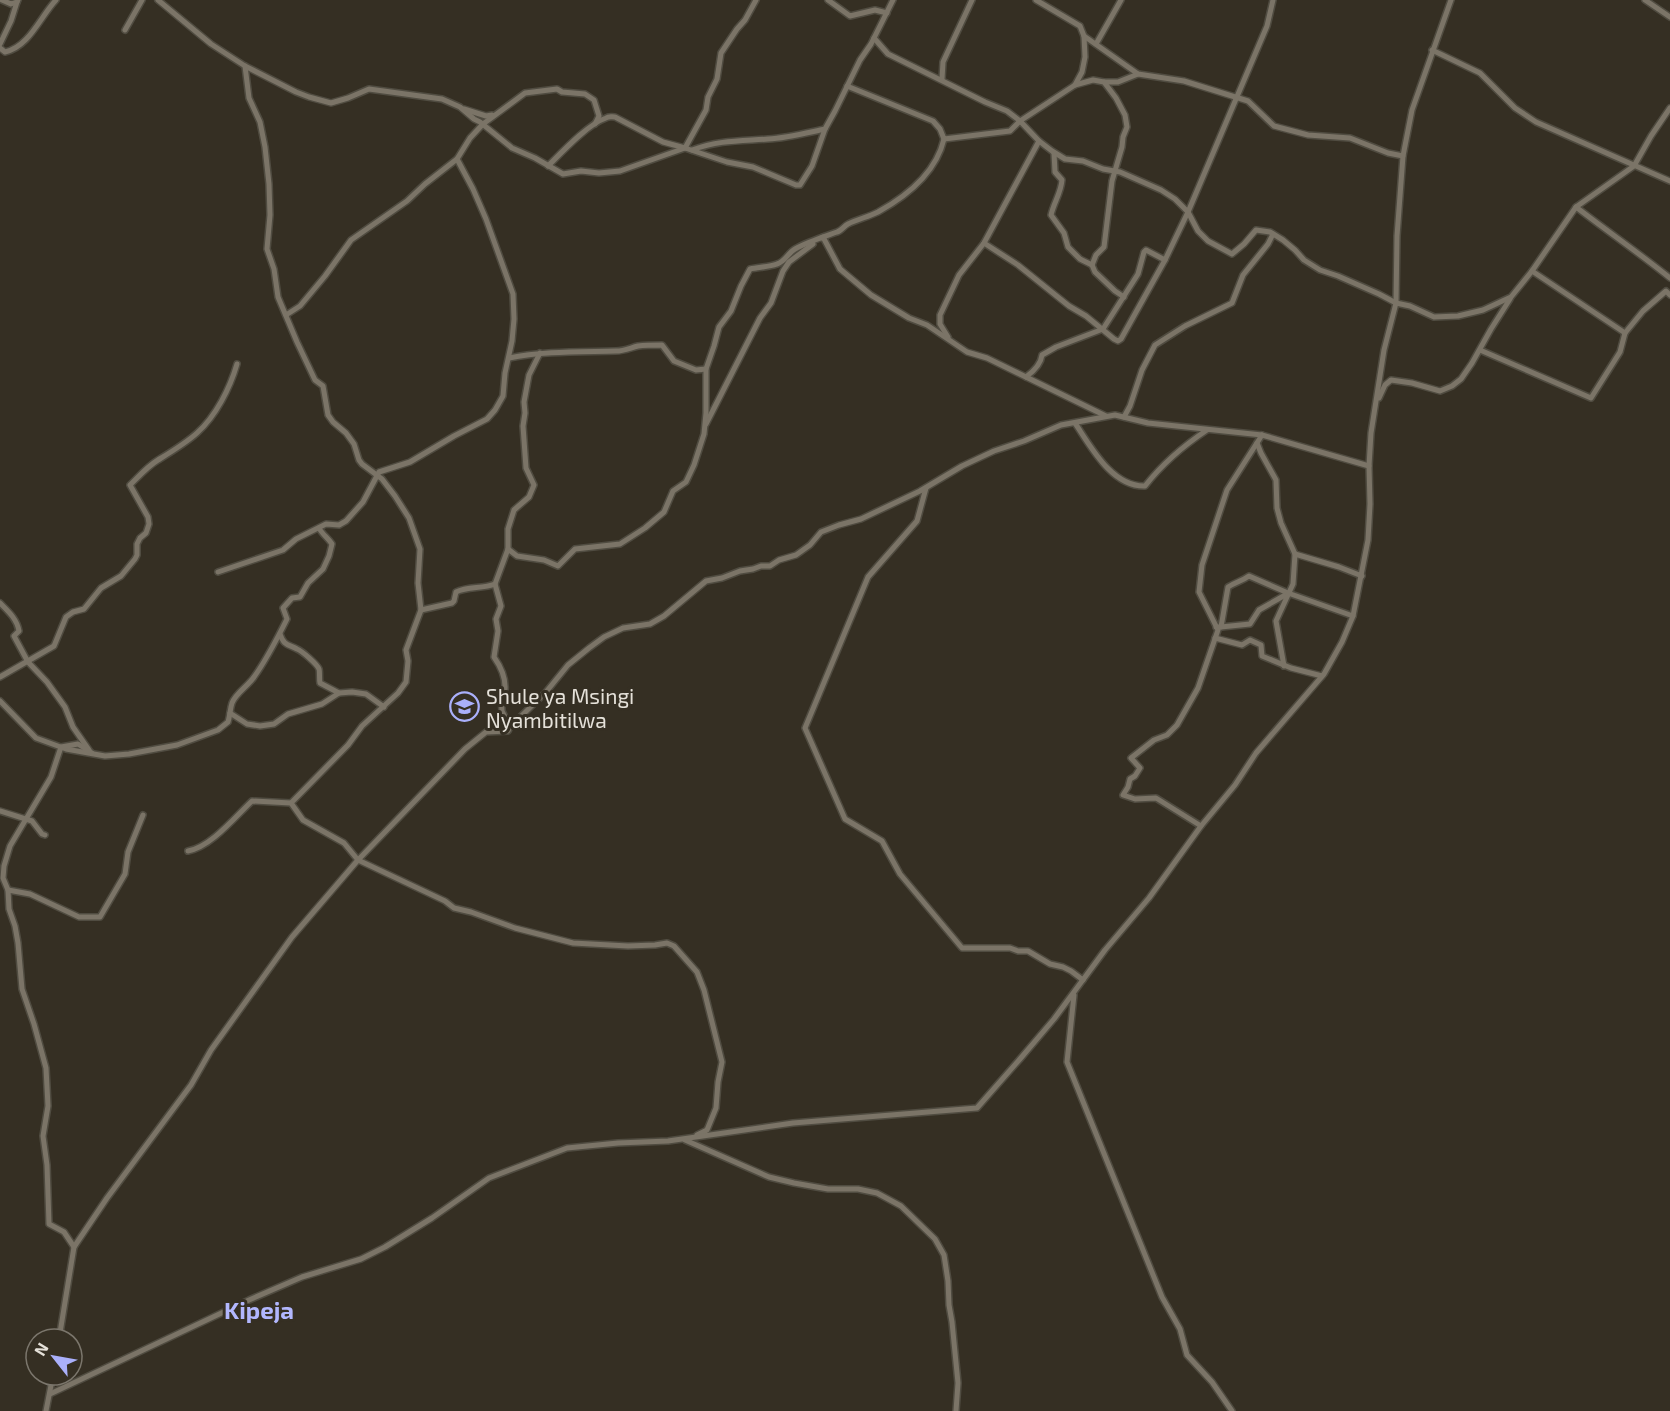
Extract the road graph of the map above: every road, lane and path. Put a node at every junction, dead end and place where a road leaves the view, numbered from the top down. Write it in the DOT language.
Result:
graph roads {
  1 [pos="2,0"];
  2 [pos="56,0"];
  3 [pos="142,0"];
  4 [pos="158,0"];
  5 [pos="756,0"];
  6 [pos="828,0"];
  7 [pos="892,0"];
  8 [pos="972,0"];
  9 [pos="1036,0"];
  10 [pos="1121,0"];
  11 [pos="1273,0"];
  12 [pos="1451,0"];
  13 [pos="1645,0"];
  14 [pos="17,1"];
  15 [pos="886,13"];
  16 [pos="1670,17"];
  17 [pos="125,30"];
  18 [pos="1084,36"];
  19 [pos="874,38"];
  20 [pos="1096,44"];
  21 [pos="0,46"];
  22 [pos="1432,50"];
  23 [pos="245,66"];
  24 [pos="1138,74"];
  25 [pos="942,80"];
  26 [pos="1104,82"];
  27 [pos="1075,85"];
  28 [pos="847,86"];
  29 [pos="1238,97"];
  30 [pos="459,107"];
  31 [pos="1670,108"];
  32 [pos="493,115"];
  33 [pos="1020,121"];
  34 [pos="481,123"];
  35 [pos="595,124"];
  36 [pos="825,129"];
  37 [pos="944,139"];
  38 [pos="1039,141"];
  39 [pos="685,148"];
  40 [pos="692,150"];
  41 [pos="1054,153"];
  42 [pos="1403,156"];
  43 [pos="457,159"];
  44 [pos="548,166"];
  45 [pos="1634,166"];
  46 [pos="1114,171"];
  47 [pos="1670,181"];
  48 [pos="1576,207"];
  49 [pos="1188,212"];
  50 [pos="1273,234"];
  51 [pos="823,237"];
  52 [pos="984,243"];
  53 [pos="1165,260"];
  54 [pos="1092,265"];
  55 [pos="1532,271"];
  56 [pos="1670,278"];
  57 [pos="1670,295"];
  58 [pos="1124,297"];
  59 [pos="1511,297"];
  60 [pos="1396,303"];
  61 [pos="286,315"];
  62 [pos="1102,329"];
  63 [pos="1625,333"];
  64 [pos="949,339"];
  65 [pos="1480,350"];
  66 [pos="540,353"];
  67 [pos="509,358"];
  68 [pos="237,364"];
  69 [pos="706,369"];
  70 [pos="1026,377"];
  71 [pos="1377,404"];
  72 [pos="1107,416"];
  73 [pos="1124,417"];
  74 [pos="1075,423"];
  75 [pos="705,427"];
  76 [pos="1208,429"];
  77 [pos="1262,435"];
  78 [pos="1257,442"];
  79 [pos="1369,466"];
  80 [pos="377,476"];
  81 [pos="926,488"];
  82 [pos="319,528"];
  83 [pos="508,549"];
  84 [pos="1294,554"];
  85 [pos="218,572"];
  86 [pos="1362,576"];
  87 [pos="495,584"];
  88 [pos="1288,593"];
  89 [pos="0,603"];
  90 [pos="420,610"];
  91 [pos="1353,616"];
  92 [pos="1219,627"];
  93 [pos="280,633"];
  94 [pos="1215,638"];
  95 [pos="28,662"];
  96 [pos="1284,666"];
  97 [pos="1322,676"];
  98 [pos="0,677"];
  99 [pos="339,693"];
  100 [pos="0,701"];
  101 [pos="384,707"];
  102 [pos="230,713"];
  103 [pos="510,727"];
  104 [pos="61,747"];
  105 [pos="92,753"];
  106 [pos="291,803"];
  107 [pos="0,811"];
  108 [pos="143,815"];
  109 [pos="25,819"];
  110 [pos="1201,826"];
  111 [pos="45,835"];
  112 [pos="188,851"];
  113 [pos="6,858"];
  114 [pos="358,860"];
  115 [pos="0,867"];
  116 [pos="8,890"];
  117 [pos="1083,980"];
  118 [pos="1074,993"];
  119 [pos="692,1138"];
  120 [pos="675,1139"];
  121 [pos="74,1247"];
  122 [pos="61,1327"];
  123 [pos="51,1387"];
  124 [pos="50,1394"];
  125 [pos="46,1411"];
  126 [pos="956,1411"];
  127 [pos="1232,1411"];
  1 -- 14 [label="street"];
  2 -- 21 [label="street"];
  3 -- 17 [label="street"];
  4 -- 23 [label="street"];
  5 -- 39 [label="street"];
  6 -- 15 [label="street"];
  7 -- 15 [label="street"];
  8 -- 25 [label="street"];
  9 -- 18 [label="street"];
  10 -- 20 [label="street"];
  11 -- 29 [label="street"];
  12 -- 22 [label="street"];
  13 -- 16 [label="street"];
  14 -- 21 [label="street"];
  15 -- 19 [label="street"];
  18 -- 20 [label="street"];
  18 -- 27 [label="street"];
  19 -- 25 [label="street"];
  19 -- 28 [label="street"];
  20 -- 24 [label="street"];
  22 -- 42 [label="street"];
  22 -- 45 [label="street"];
  23 -- 30 [label="street"];
  23 -- 61 [label="street"];
  24 -- 26 [label="street"];
  24 -- 29 [label="street"];
  25 -- 33 [label="street"];
  26 -- 27 [label="street"];
  26 -- 46 [label="street"];
  27 -- 33 [label="street"];
  28 -- 36 [label="street"];
  28 -- 37 [label="street"];
  29 -- 42 [label="street"];
  29 -- 49 [label="street"];
  30 -- 32 [label="street"];
  30 -- 34 [label="street"];
  31 -- 45 [label="street"];
  32 -- 34 [label="street"];
  32 -- 35 [label="street"];
  33 -- 37 [label="street"];
  33 -- 38 [label="street"];
  34 -- 43 [label="street"];
  34 -- 44 [label="street"];
  35 -- 39 [label="street"];
  35 -- 44 [label="street"];
  36 -- 40 [label="street"];
  36 -- 40 [label="street"];
  37 -- 51 [label="street"];
  38 -- 41 [label="street"];
  38 -- 52 [label="street"];
  39 -- 40 [label="street"];
  39 -- 44 [label="street"];
  41 -- 46 [label="street"];
  41 -- 54 [label="street"];
  42 -- 60 [label="street"];
  43 -- 61 [label="street"];
  43 -- 67 [label="street"];
  45 -- 47 [label="street"];
  45 -- 48 [label="street"];
  46 -- 49 [label="street"];
  46 -- 54 [label="street"];
  48 -- 55 [label="street"];
  48 -- 56 [label="street"];
  49 -- 50 [label="street"];
  49 -- 53 [label="street"];
  50 -- 60 [label="street"];
  50 -- 73 [label="street"];
  51 -- 64 [label="street"];
  51 -- 69 [label="street"];
  51 -- 75 [label="street"];
  52 -- 62 [label="street"];
  52 -- 64 [label="street"];
  53 -- 58 [label="street"];
  53 -- 62 [label="street"];
  54 -- 58 [label="street"];
  55 -- 59 [label="street"];
  55 -- 63 [label="street"];
  57 -- 63 [label="street"];
  58 -- 62 [label="street"];
  59 -- 60 [label="street"];
  59 -- 65 [label="street"];
  60 -- 71 [label="street"];
  61 -- 80 [label="street"];
  62 -- 70 [label="street"];
  63 -- 65 [label="street"];
  64 -- 70 [label="street"];
  65 -- 71 [label="street"];
  66 -- 67 [label="street"];
  66 -- 69 [label="street"];
  66 -- 83 [label="street"];
  67 -- 80 [label="street"];
  68 -- 95 [label="street"];
  69 -- 75 [label="street"];
  70 -- 72 [label="street"];
  71 -- 79 [label="street"];
  72 -- 73 [label="street"];
  72 -- 74 [label="street"];
  73 -- 76 [label="street"];
  74 -- 76 [label="street"];
  74 -- 81 [label="street"];
  75 -- 83 [label="street"];
  76 -- 77 [label="street"];
  77 -- 78 [label="street"];
  77 -- 79 [label="street"];
  78 -- 84 [label="street"];
  78 -- 92 [label="street"];
  79 -- 86 [label="street"];
  80 -- 82 [label="street"];
  80 -- 90 [label="street"];
  81 -- 103 [label="street"];
  81 -- 117 [label="street"];
  82 -- 85 [label="street"];
  82 -- 93 [label="street"];
  83 -- 87 [label="street"];
  84 -- 86 [label="street"];
  84 -- 88 [label="street"];
  86 -- 91 [label="street"];
  87 -- 90 [label="street"];
  87 -- 103 [label="street"];
  88 -- 91 [label="street"];
  88 -- 92 [label="street"];
  88 -- 92 [label="street"];
  88 -- 96 [label="street"];
  89 -- 95 [label="street"];
  90 -- 101 [label="street"];
  91 -- 97 [label="street"];
  92 -- 94 [label="street"];
  93 -- 99 [label="street"];
  93 -- 102 [label="street"];
  94 -- 96 [label="street"];
  94 -- 110 [label="street"];
  95 -- 98 [label="street"];
  95 -- 105 [label="street"];
  96 -- 97 [label="street"];
  97 -- 110 [label="street"];
  99 -- 101 [label="street"];
  99 -- 102 [label="street"];
  100 -- 104 [label="street"];
  101 -- 106 [label="street"];
  102 -- 105 [label="street"];
  103 -- 114 [label="street"];
  104 -- 105 [label="street"];
  104 -- 109 [label="street"];
  106 -- 112 [label="street"];
  106 -- 114 [label="street"];
  107 -- 109 [label="street"];
  108 -- 116 [label="street"];
  109 -- 111 [label="street"];
  109 -- 113 [label="street"];
  110 -- 117 [label="street"];
  113 -- 115 [label="street"];
  113 -- 116 [label="street"];
  114 -- 119 [label="street"];
  114 -- 121 [label="street"];
  116 -- 121 [label="street"];
  117 -- 118 [label="street"];
  118 -- 119 [label="street"];
  118 -- 127 [label="street"];
  119 -- 120 [label="street"];
  120 -- 124 [label="street"];
  120 -- 126 [label="street"];
  121 -- 122 [label="street"];
  123 -- 124 [label="street"];
  124 -- 125 [label="street"];
}
